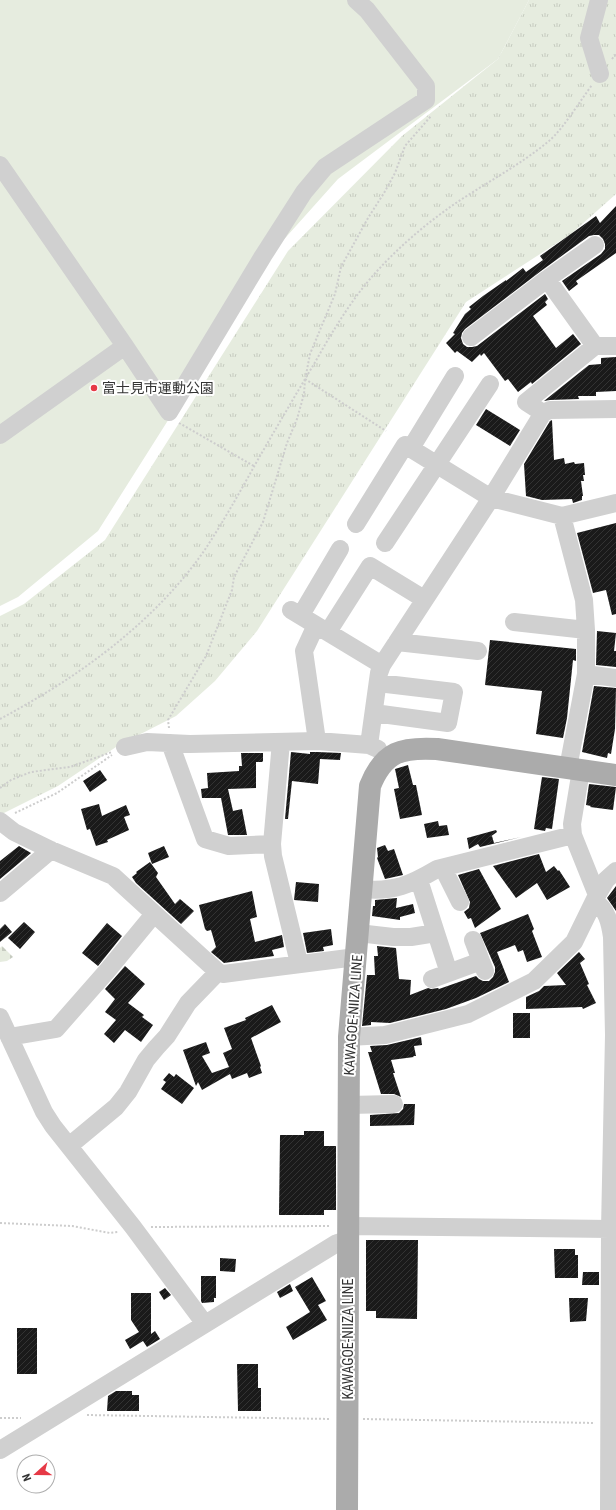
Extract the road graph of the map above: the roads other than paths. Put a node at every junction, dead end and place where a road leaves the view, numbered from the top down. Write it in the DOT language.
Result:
graph roads {
  1 [pos="356,0"];
  2 [pos="599,0"];
  3 [pos="600,74"];
  4 [pos="0,165"];
  5 [pos="595,245"];
  6 [pos="546,279"];
  7 [pos="471,337"];
  8 [pos="125,346"];
  9 [pos="595,346"];
  10 [pos="616,346"];
  11 [pos="455,376"];
  12 [pos="490,384"];
  13 [pos="616,409"];
  14 [pos="543,413"];
  15 [pos="0,435"];
  16 [pos="411,448"];
  17 [pos="437,465"];
  18 [pos="491,498"];
  19 [pos="616,504"];
  20 [pos="562,516"];
  21 [pos="356,524"];
  22 [pos="385,544"];
  23 [pos="340,549"];
  24 [pos="424,599"];
  25 [pos="309,621"];
  26 [pos="514,622"];
  27 [pos="586,630"];
  28 [pos="397,642"];
  29 [pos="478,651"];
  30 [pos="382,665"];
  31 [pos="586,674"];
  32 [pos="616,678"];
  33 [pos="378,684"];
  34 [pos="374,713"];
  35 [pos="317,741"];
  36 [pos="281,742"];
  37 [pos="170,743"];
  38 [pos="368,745"];
  39 [pos="125,747"];
  40 [pos="392,755"];
  41 [pos="575,769"];
  42 [pos="616,775"];
  43 [pos="7,817"];
  44 [pos="573,835"];
  45 [pos="272,844"];
  46 [pos="51,850"];
  47 [pos="443,868"];
  48 [pos="616,871"];
  49 [pos="419,880"];
  50 [pos="362,890"];
  51 [pos="0,893"];
  52 [pos="595,898"];
  53 [pos="460,902"];
  54 [pos="154,914"];
  55 [pos="358,933"];
  56 [pos="436,933"];
  57 [pos="473,940"];
  58 [pos="356,957"];
  59 [pos="299,963"];
  60 [pos="218,972"];
  61 [pos="449,973"];
  62 [pos="432,979"];
  63 [pos="0,1017"];
  64 [pos="9,1037"];
  65 [pos="349,1037"];
  66 [pos="348,1104"];
  67 [pos="394,1104"];
  68 [pos="69,1146"];
  69 [pos="610,1229"];
  70 [pos="347,1233"];
  71 [pos="205,1324"];
  72 [pos="0,1450"];
  73 [pos="347,1510"];
  74 [pos="609,1510"];
  1 -- 8 [label="street"];
  2 -- 3 [label="street"];
  4 -- 8 [label="street"];
  5 -- 6 [label="street"];
  6 -- 7 [label="street"];
  6 -- 9 [label="street"];
  8 -- 15 [label="street"];
  9 -- 10 [label="street"];
  9 -- 14 [label="street"];
  11 -- 16 [label="street"];
  12 -- 17 [label="street"];
  13 -- 14 [label="street"];
  14 -- 18 [label="street"];
  16 -- 17 [label="street"];
  16 -- 21 [label="street"];
  17 -- 18 [label="street"];
  17 -- 22 [label="street"];
  18 -- 20 [label="street"];
  18 -- 24 [label="street"];
  19 -- 20 [label="street"];
  20 -- 27 [label="street"];
  23 -- 25 [label="street"];
  24 -- 25 [label="street"];
  24 -- 28 [label="street"];
  25 -- 30 [label="street"];
  25 -- 35 [label="street"];
  26 -- 27 [label="street"];
  27 -- 31 [label="street"];
  28 -- 29 [label="street"];
  28 -- 30 [label="street"];
  30 -- 33 [label="street"];
  31 -- 32 [label="street"];
  31 -- 41 [label="street"];
  33 -- 34 [label="street"];
  33 -- 34 [label="street"];
  34 -- 38 [label="street"];
  35 -- 36 [label="street"];
  35 -- 38 [label="street"];
  36 -- 37 [label="street"];
  36 -- 45 [label="street"];
  37 -- 39 [label="street"];
  37 -- 45 [label="street"];
  38 -- 40 [label="street"];
  40 -- 41 [label="main road, KAWAGOE-NIIZA LINE"];
  40 -- 50 [label="main road, KAWAGOE-NIIZA LINE"];
  41 -- 42 [label="main road, KAWAGOE-NIIZA LINE"];
  41 -- 44 [label="street"];
  43 -- 46 [label="street"];
  44 -- 47 [label="street"];
  44 -- 52 [label="street"];
  45 -- 59 [label="street"];
  46 -- 51 [label="street"];
  46 -- 54 [label="street"];
  47 -- 49 [label="street"];
  47 -- 53 [label="street"];
  48 -- 52 [label="street"];
  49 -- 50 [label="street"];
  49 -- 56 [label="street"];
  50 -- 55 [label="main road, KAWAGOE-NIIZA LINE"];
  52 -- 65 [label="street"];
  52 -- 69 [label="street"];
  54 -- 60 [label="street"];
  54 -- 64 [label="street"];
  55 -- 56 [label="street"];
  55 -- 58 [label="main road, KAWAGOE-NIIZA LINE"];
  56 -- 61 [label="street"];
  57 -- 61 [label="street"];
  58 -- 59 [label="street"];
  58 -- 65 [label="main road, KAWAGOE-NIIZA LINE"];
  59 -- 60 [label="street"];
  60 -- 68 [label="street"];
  61 -- 62 [label="street"];
  63 -- 64 [label="street"];
  64 -- 68 [label="street"];
  65 -- 66 [label="main road, KAWAGOE-NIIZA LINE"];
  66 -- 67 [label="street"];
  66 -- 70 [label="main road, KAWAGOE-NIIZA LINE"];
  68 -- 71 [label="street"];
  69 -- 70 [label="street"];
  69 -- 74 [label="street"];
  70 -- 71 [label="street"];
  70 -- 73 [label="main road, KAWAGOE-NIIZA LINE"];
  71 -- 72 [label="street"];
}
